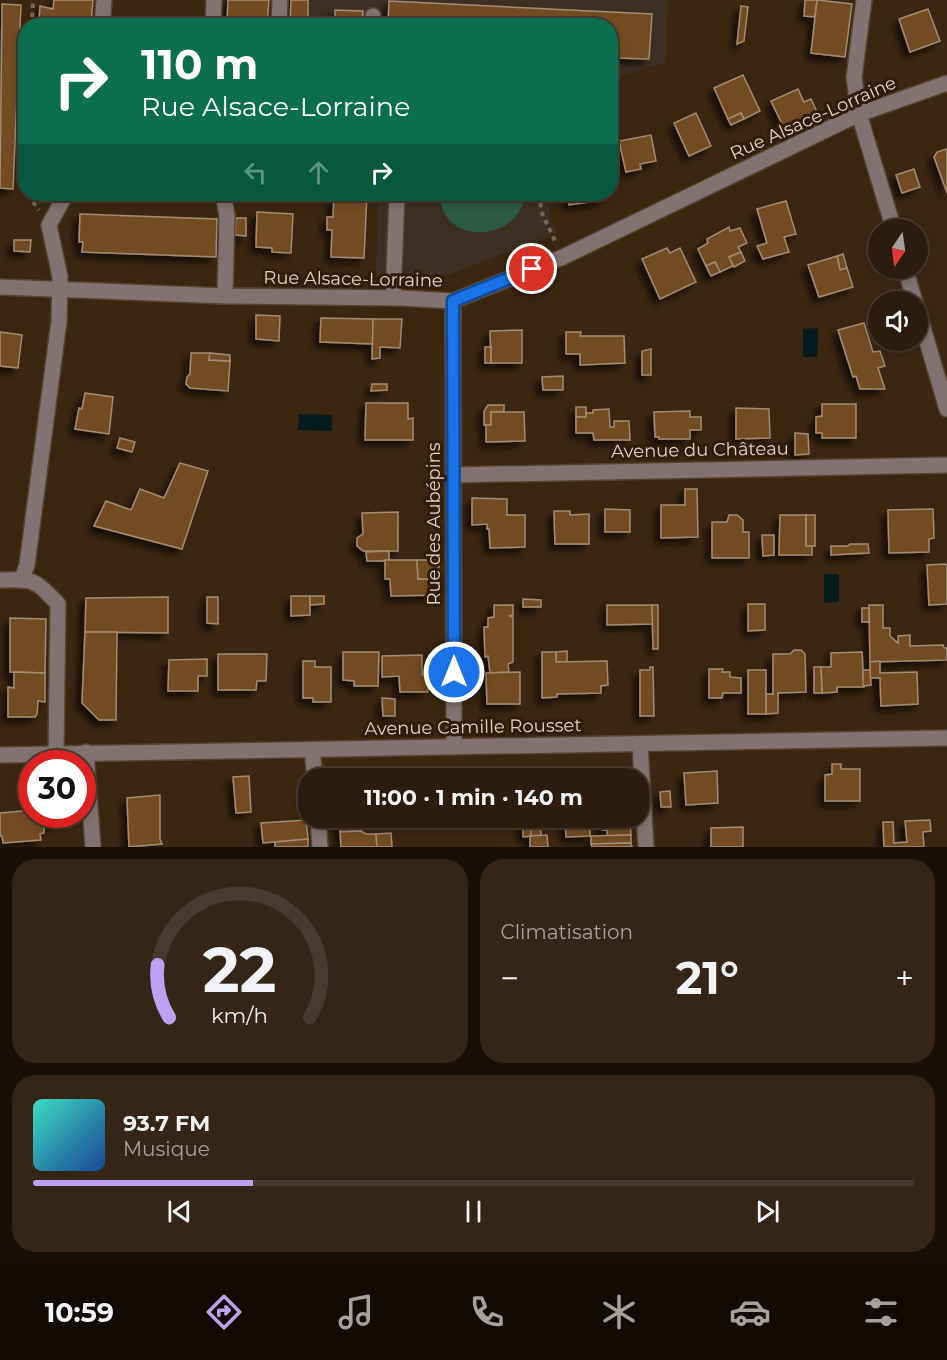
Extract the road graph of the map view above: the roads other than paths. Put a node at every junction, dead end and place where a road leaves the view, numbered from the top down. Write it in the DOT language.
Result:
graph roads {
  1 [pos="104,0"];
  2 [pos="214,0"];
  3 [pos="280,0"];
  4 [pos="864,0"];
  5 [pos="103,18"];
  6 [pos="213,18"];
  7 [pos="279,18"];
  8 [pos="947,83"];
  9 [pos="860,114"];
  10 [pos="62,201"];
  11 [pos="224,201"];
  12 [pos="397,201"];
  13 [pos="891,219"];
  14 [pos="0,287"];
  15 [pos="60,291"];
  16 [pos="225,296"];
  17 [pos="393,298"];
  18 [pos="453,301"];
  19 [pos="928,345"];
  20 [pos="947,409"];
  21 [pos="947,465"];
  22 [pos="453,475"];
  23 [pos="22,579"];
  24 [pos="0,580"];
  25 [pos="947,738"];
  26 [pos="640,744"];
  27 [pos="454,747"];
  28 [pos="56,750"];
  29 [pos="312,750"];
  30 [pos="96,752"];
  31 [pos="18,753"];
  32 [pos="0,754"];
  33 [pos="314,768"];
  34 [pos="92,828"];
  35 [pos="319,828"];
  36 [pos="93,847"];
  37 [pos="320,847"];
  38 [pos="646,847"];
  1 -- 5 [label="street"];
  2 -- 6 [label="street"];
  3 -- 7 [label="street"];
  4 -- 9 [label="street"];
  8 -- 9 [label="street, Rue Alsace-Lorraine"];
  9 -- 13 [label="street"];
  9 -- 18 [label="street, Rue Alsace-Lorraine"];
  10 -- 15 [label="street"];
  11 -- 16 [label="street"];
  12 -- 17 [label="street"];
  14 -- 15 [label="street, Rue Alsace-Lorraine"];
  15 -- 16 [label="street, Rue Alsace-Lorraine"];
  15 -- 23 [label="street"];
  16 -- 17 [label="street, Rue Alsace-Lorraine"];
  17 -- 18 [label="street, Rue Alsace-Lorraine"];
  18 -- 22 [label="street, Rue des Aubépins"];
  19 -- 20 [label="street"];
  21 -- 22 [label="street, Avenue du Château"];
  22 -- 27 [label="street, Rue des Aubépins"];
  23 -- 24 [label="street"];
  23 -- 28 [label="street"];
  25 -- 26 [label="street, Avenue Camille Rousset"];
  26 -- 27 [label="street, Avenue Camille Rousset"];
  26 -- 38 [label="street"];
  27 -- 29 [label="street, Avenue Camille Rousset"];
  29 -- 30 [label="street, Avenue Camille Rousset"];
  29 -- 33 [label="street"];
  31 -- 32 [label="street, Avenue Camille Rousset"];
  34 -- 36 [label="street"];
  35 -- 37 [label="street"];
}
